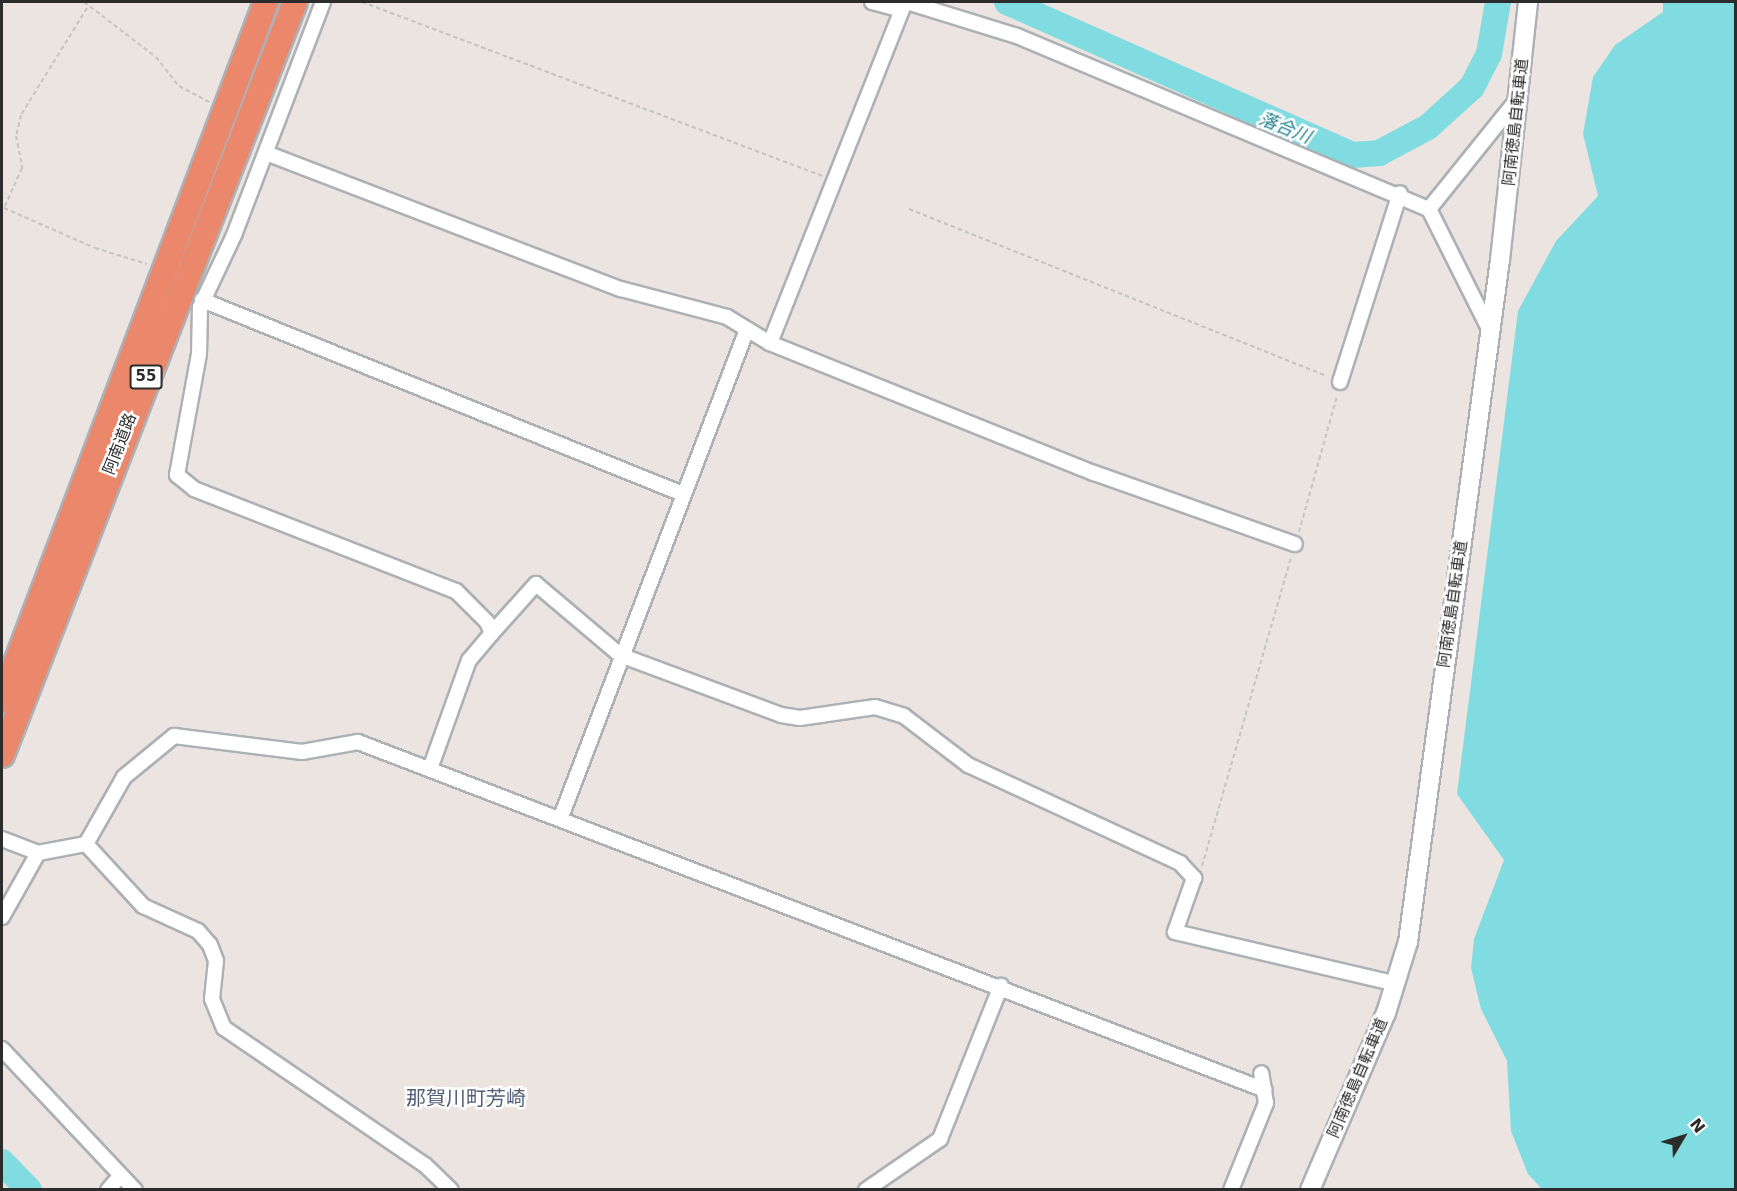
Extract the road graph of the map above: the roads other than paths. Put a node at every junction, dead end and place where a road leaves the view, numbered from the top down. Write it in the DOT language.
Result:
graph roads {
  1 [pos="266,2"];
  2 [pos="295,2"];
  3 [pos="323,2"];
  4 [pos="872,2"];
  5 [pos="1527,2"];
  6 [pos="904,4"];
  7 [pos="1519,97"];
  8 [pos="266,153"];
  9 [pos="1401,193"];
  10 [pos="1429,209"];
  11 [pos="175,273"];
  12 [pos="207,285"];
  13 [pos="202,300"];
  14 [pos="1489,329"];
  15 [pos="746,332"];
  16 [pos="770,343"];
  17 [pos="1340,382"];
  18 [pos="683,494"];
  19 [pos="1295,544"];
  20 [pos="492,633"];
  21 [pos="620,655"];
  22 [pos="2,700"];
  23 [pos="2,754"];
  24 [pos="431,766"];
  25 [pos="561,817"];
  26 [pos="2,839"];
  27 [pos="86,844"];
  28 [pos="38,853"];
  29 [pos="2,917"];
  30 [pos="1396,984"];
  31 [pos="1001,986"];
  32 [pos="2,1049"];
  33 [pos="1261,1073"];
  34 [pos="1265,1090"];
  35 [pos="120,1176"];
  36 [pos="108,1190"];
  37 [pos="135,1190"];
  38 [pos="451,1190"];
  39 [pos="867,1190"];
  40 [pos="1231,1190"];
  41 [pos="1310,1190"];
  1 -- 11 [label="highway, 阿南道路 / 55"];
  2 -- 11 [label="highway, 阿南道路 / 55"];
  3 -- 8 [label="street"];
  4 -- 6 [label="street"];
  5 -- 7 [label="main road, 阿南徳島自転車道"];
  6 -- 9 [label="street"];
  6 -- 16 [label="street"];
  7 -- 10 [label="street"];
  7 -- 14 [label="main road, 阿南徳島自転車道"];
  8 -- 12 [label="street"];
  8 -- 15 [label="street"];
  9 -- 10 [label="street"];
  9 -- 17 [label="street"];
  10 -- 14 [label="street"];
  11 -- 12 [label="street"];
  11 -- 22 [label="highway, 阿南道路 / 55"];
  11 -- 23 [label="highway, 阿南道路 / 55"];
  12 -- 13 [label="street"];
  13 -- 18 [label="street"];
  13 -- 20 [label="street"];
  14 -- 30 [label="main road, 阿南徳島自転車道"];
  15 -- 16 [label="street"];
  15 -- 18 [label="street"];
  16 -- 19 [label="street"];
  18 -- 21 [label="street"];
  20 -- 21 [label="street"];
  20 -- 24 [label="street"];
  21 -- 25 [label="street"];
  21 -- 30 [label="street"];
  24 -- 25 [label="street"];
  24 -- 27 [label="street"];
  25 -- 31 [label="street"];
  26 -- 28 [label="street"];
  27 -- 28 [label="street"];
  27 -- 38 [label="street"];
  28 -- 29 [label="street"];
  30 -- 41 [label="main road, 阿南徳島自転車道"];
  31 -- 34 [label="street"];
  31 -- 39 [label="street"];
  32 -- 35 [label="street"];
  33 -- 34 [label="street"];
  34 -- 40 [label="street"];
  35 -- 36 [label="street"];
  35 -- 37 [label="street"];
}
